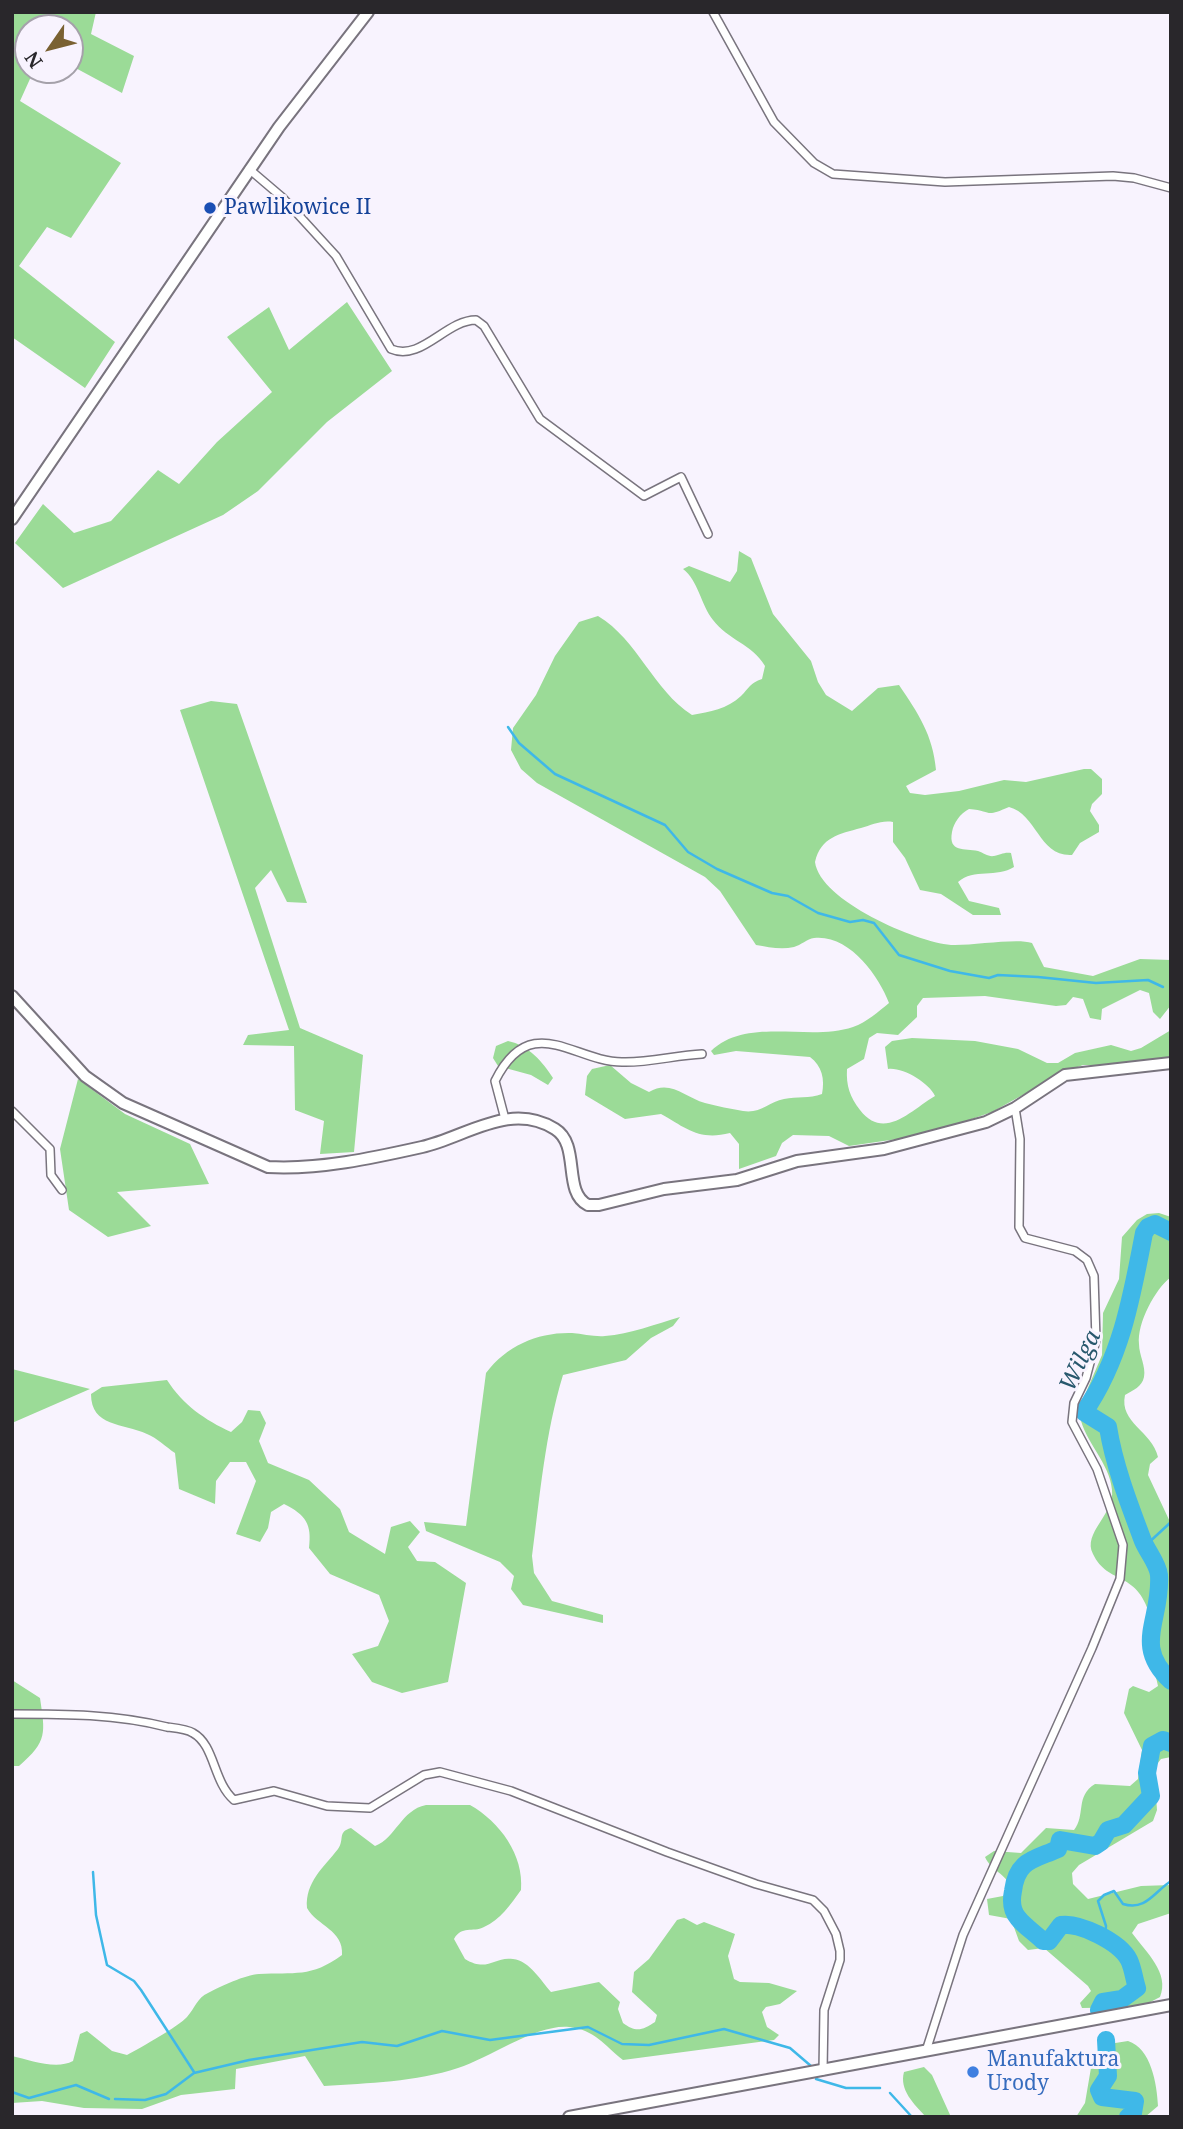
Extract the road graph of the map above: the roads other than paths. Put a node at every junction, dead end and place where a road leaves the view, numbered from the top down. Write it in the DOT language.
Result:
graph roads {
  1 [pos="368,12"];
  2 [pos="713,12"];
  3 [pos="249,169"];
  4 [pos="1171,188"];
  5 [pos="12,519"];
  6 [pos="708,534"];
  7 [pos="12,996"];
  8 [pos="702,1054"];
  9 [pos="1171,1063"];
  10 [pos="1015,1108"];
  11 [pos="12,1111"];
  12 [pos="505,1119"];
  13 [pos="62,1190"];
  14 [pos="12,1714"];
  15 [pos="1171,2006"];
  16 [pos="926,2053"];
  17 [pos="823,2071"];
  18 [pos="569,2117"];
  1 -- 3 [label="street"];
  2 -- 4 [label="street"];
  3 -- 5 [label="street"];
  3 -- 6 [label="street"];
  7 -- 12 [label="street"];
  8 -- 12 [label="street"];
  9 -- 10 [label="street"];
  10 -- 12 [label="street"];
  10 -- 16 [label="street"];
  11 -- 13 [label="street"];
  14 -- 17 [label="street"];
  15 -- 16 [label="street"];
  16 -- 17 [label="street"];
  17 -- 18 [label="street"];
}
